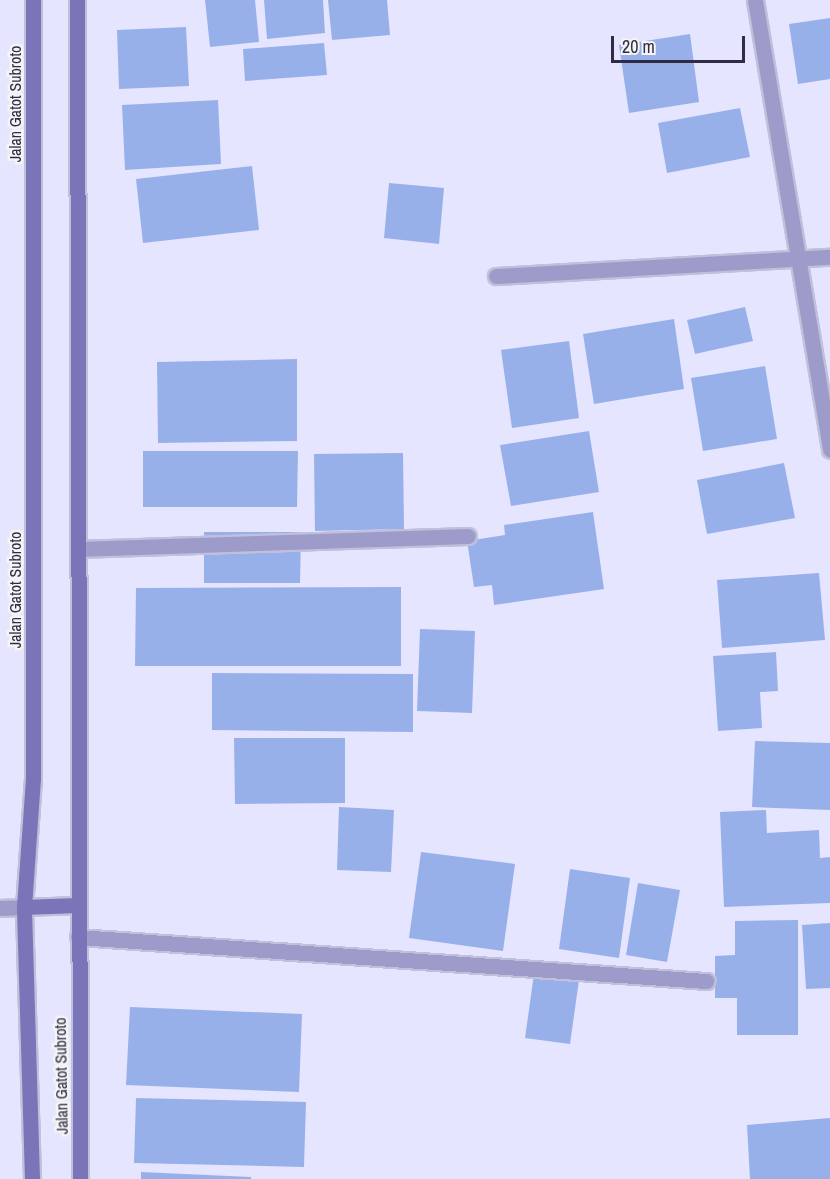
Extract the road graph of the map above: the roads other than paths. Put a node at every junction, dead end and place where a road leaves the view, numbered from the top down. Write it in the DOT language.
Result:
graph roads {
  1 [pos="33,0"];
  2 [pos="77,0"];
  3 [pos="755,0"];
  4 [pos="830,256"];
  5 [pos="797,260"];
  6 [pos="496,276"];
  7 [pos="830,450"];
  8 [pos="468,536"];
  9 [pos="78,549"];
  10 [pos="77,905"];
  11 [pos="24,907"];
  12 [pos="0,908"];
  13 [pos="78,937"];
  14 [pos="706,981"];
  15 [pos="32,1179"];
  16 [pos="80,1179"];
  1 -- 11 [label="street, Jalan Gatot Subroto"];
  2 -- 9 [label="street, Jalan Gatot Subroto"];
  3 -- 5 [label="street"];
  4 -- 5 [label="street"];
  5 -- 6 [label="street"];
  5 -- 7 [label="street"];
  8 -- 9 [label="street"];
  9 -- 10 [label="street, Jalan Gatot Subroto"];
  10 -- 11 [label="street"];
  10 -- 13 [label="street, Jalan Gatot Subroto"];
  11 -- 12 [label="street"];
  11 -- 15 [label="street, Jalan Gatot Subroto"];
  13 -- 14 [label="street"];
  13 -- 16 [label="street, Jalan Gatot Subroto"];
}
